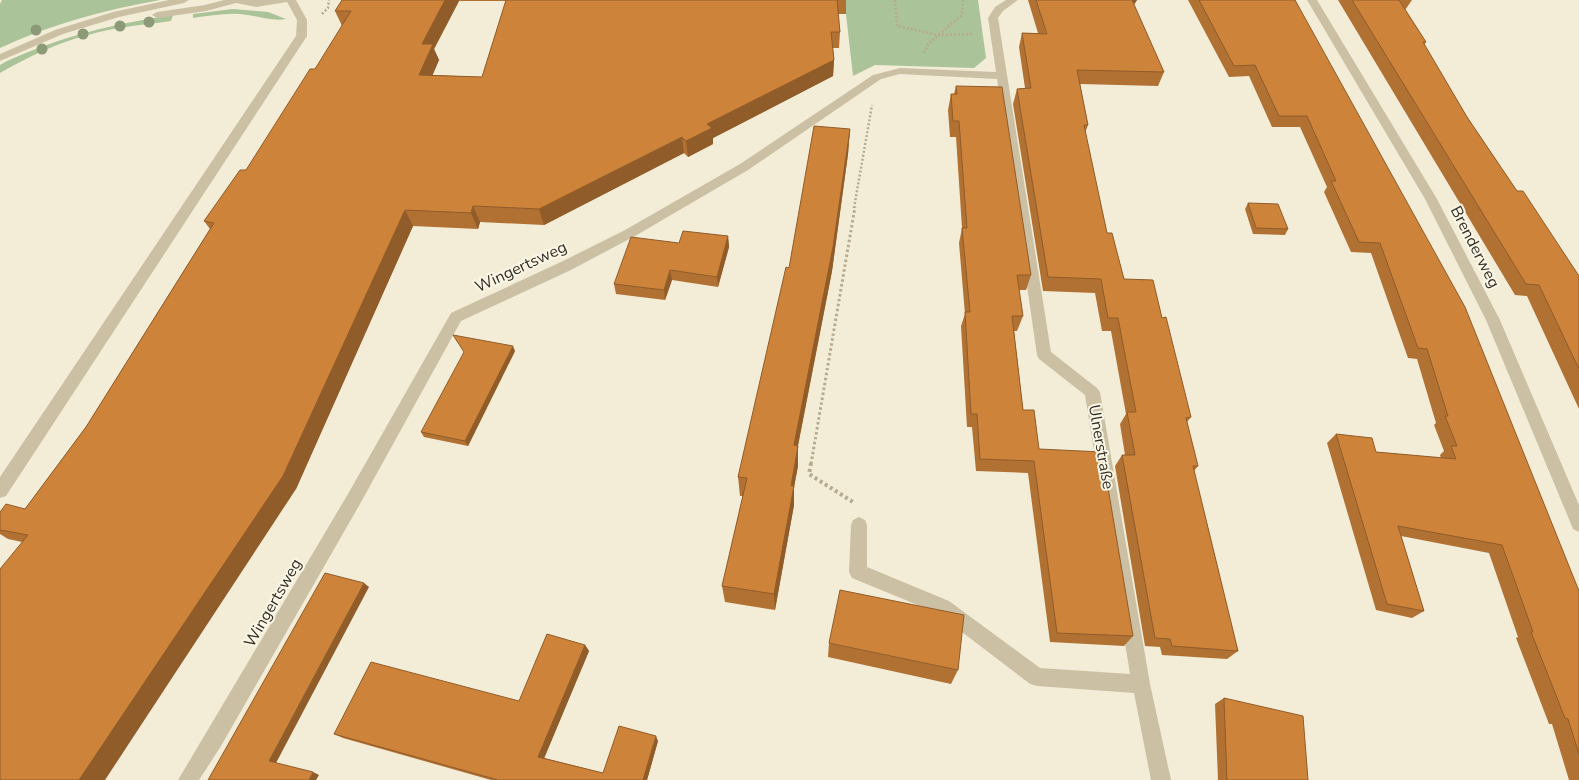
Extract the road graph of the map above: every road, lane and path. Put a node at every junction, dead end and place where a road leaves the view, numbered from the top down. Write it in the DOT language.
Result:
graph roads {
  1 [pos="184,0"];
  2 [pos="236,0"];
  3 [pos="283,0"];
  4 [pos="291,0"];
  5 [pos="895,0"];
  6 [pos="963,0"];
  7 [pos="1013,0"];
  8 [pos="1312,0"];
  9 [pos="78,26"];
  10 [pos="996,32"];
  11 [pos="938,35"];
  12 [pos="0,58"];
  13 [pos="918,72"];
  14 [pos="1001,76"];
  15 [pos="877,77"];
  16 [pos="0,491"];
  17 [pos="1579,524"];
  18 [pos="859,525"];
  19 [pos="1141,684"];
  20 [pos="188,780"];
  21 [pos="1161,780"];
  1 -- 9 [label="street"];
  2 -- 3 [label="street"];
  2 -- 9 [label="street"];
  4 -- 16 [label="street"];
  5 -- 11 [label="path"];
  6 -- 11 [label="path"];
  7 -- 10 [label="street"];
  8 -- 17 [label="street, Brenderweg"];
  9 -- 12 [label="street"];
  10 -- 11 [label="path"];
  10 -- 14 [label="street"];
  11 -- 13 [label="path"];
  13 -- 14 [label="street, Wingertsweg"];
  13 -- 15 [label="street, Wingertsweg"];
  14 -- 19 [label="street, Ulnerstraße"];
  15 -- 18 [label="path"];
  15 -- 20 [label="street, Wingertsweg"];
  18 -- 19 [label="street"];
  19 -- 21 [label="street, Ulnerstraße"];
}
